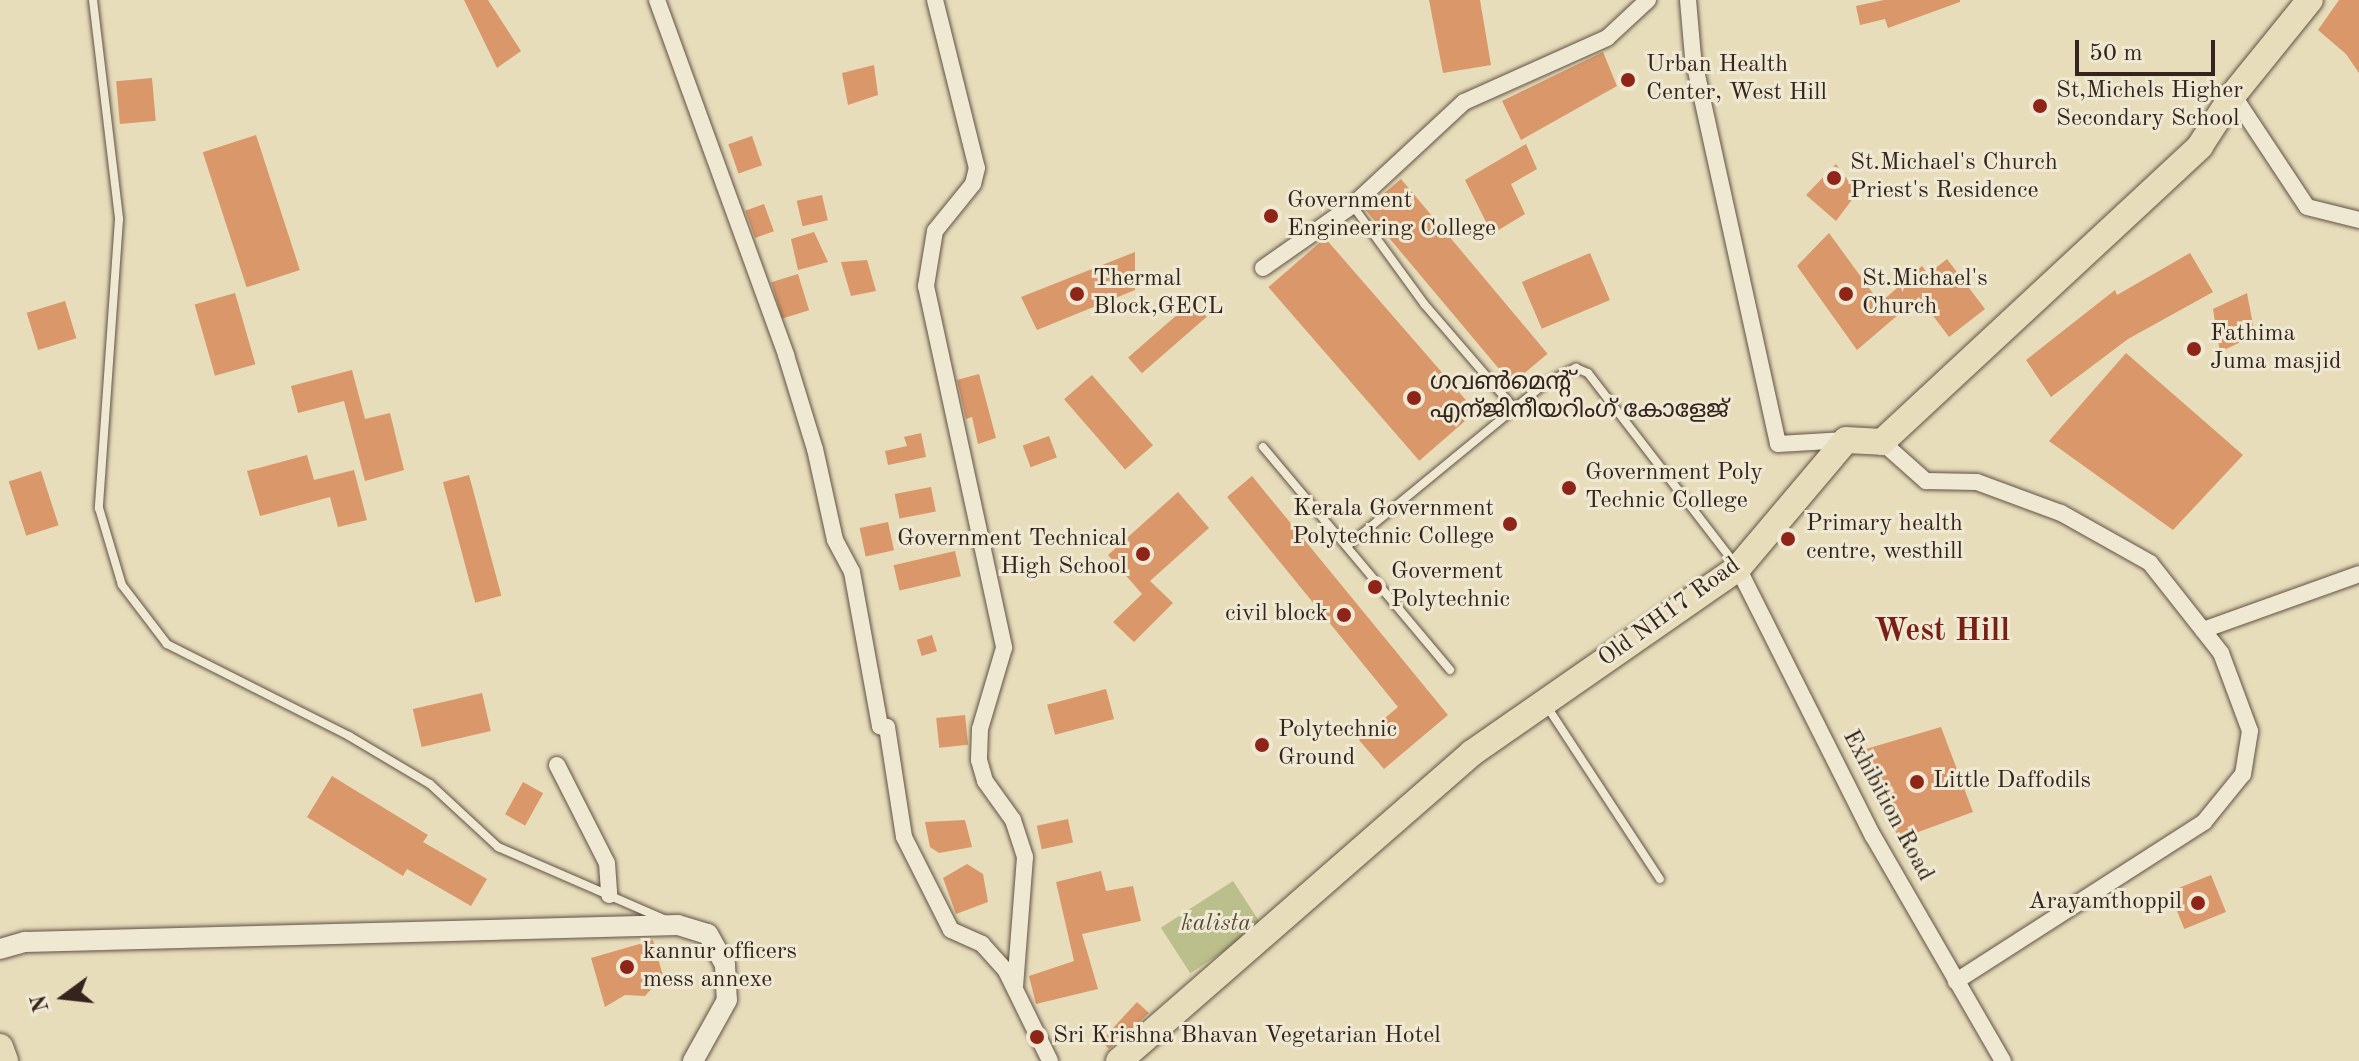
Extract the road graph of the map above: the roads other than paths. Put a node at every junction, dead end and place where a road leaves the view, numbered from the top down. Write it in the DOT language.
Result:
graph roads {
  1 [pos="93,0"];
  2 [pos="657,0"];
  3 [pos="935,0"];
  4 [pos="1648,0"];
  5 [pos="1688,0"];
  6 [pos="2310,0"];
  7 [pos="2233,95"];
  8 [pos="1353,205"];
  9 [pos="2359,220"];
  10 [pos="1263,268"];
  11 [pos="1514,408"];
  12 [pos="1846,440"];
  13 [pos="1882,442"];
  14 [pos="1263,447"];
  15 [pos="1347,546"];
  16 [pos="1738,568"];
  17 [pos="2359,574"];
  18 [pos="2203,630"];
  19 [pos="1450,670"];
  20 [pos="1544,702"];
  21 [pos="557,765"];
  22 [pos="1660,879"];
  23 [pos="609,895"];
  24 [pos="678,925"];
  25 [pos="0,949"];
  26 [pos="1956,981"];
  27 [pos="1015,988"];
  28 [pos="0,1047"];
  29 [pos="5,1061"];
  30 [pos="693,1061"];
  31 [pos="1050,1061"];
  32 [pos="1119,1061"];
  33 [pos="2003,1061"];
  1 -- 23 [label="lane"];
  2 -- 27 [label="street"];
  3 -- 27 [label="street"];
  4 -- 8 [label="street"];
  5 -- 12 [label="street"];
  6 -- 7 [label="main road"];
  7 -- 9 [label="street"];
  7 -- 13 [label="main road"];
  8 -- 10 [label="street"];
  8 -- 11 [label="lane"];
  11 -- 15 [label="lane"];
  11 -- 16 [label="lane"];
  12 -- 13 [label="main road"];
  12 -- 16 [label="main road, Old NH17 Road"];
  13 -- 18 [label="street"];
  14 -- 15 [label="lane"];
  15 -- 19 [label="lane"];
  16 -- 20 [label="main road, Old NH17 Road"];
  16 -- 26 [label="street, Exhibition Road"];
  17 -- 18 [label="street"];
  18 -- 26 [label="street"];
  20 -- 22 [label="lane"];
  20 -- 32 [label="main road, Old NH17 Road"];
  21 -- 23 [label="street"];
  23 -- 24 [label="lane"];
  24 -- 25 [label="street"];
  24 -- 30 [label="street"];
  26 -- 33 [label="street, Exhibition Road"];
  27 -- 31 [label="street"];
  28 -- 29 [label="main road"];
}
